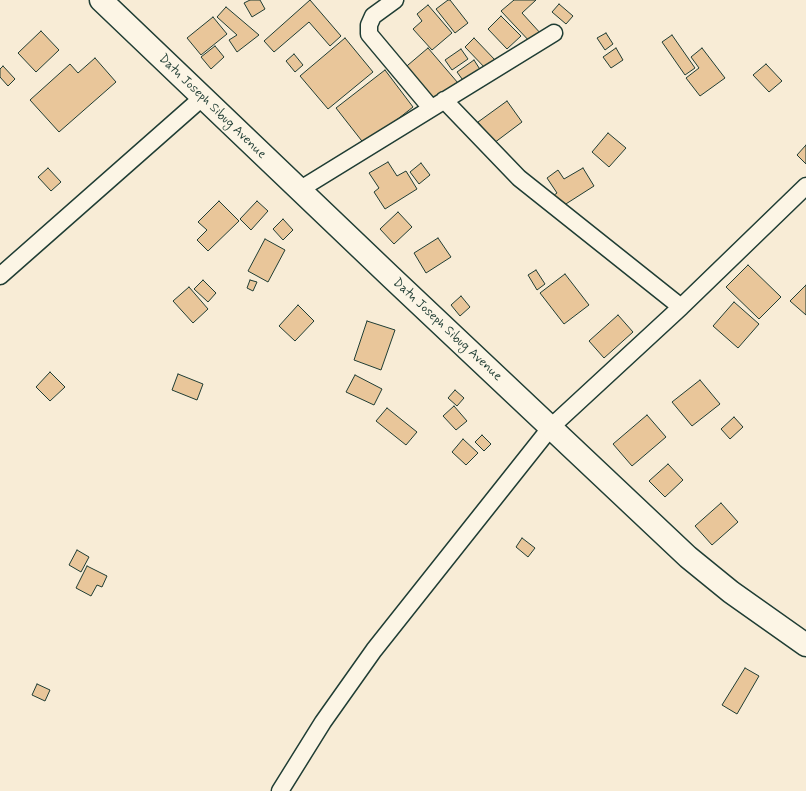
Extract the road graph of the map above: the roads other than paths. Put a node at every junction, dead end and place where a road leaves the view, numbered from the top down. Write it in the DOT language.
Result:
graph roads {
  1 [pos="101,0"];
  2 [pos="395,0"];
  3 [pos="554,33"];
  4 [pos="202,97"];
  5 [pos="438,104"];
  6 [pos="806,186"];
  7 [pos="299,190"];
  8 [pos="0,276"];
  9 [pos="681,307"];
  10 [pos="551,427"];
  11 [pos="806,645"];
  12 [pos="280,791"];
  1 -- 4 [label="main road, Datu Joseph Sibug Avenue"];
  2 -- 5 [label="street"];
  3 -- 5 [label="street"];
  4 -- 7 [label="main road, Datu Joseph Sibug Avenue"];
  4 -- 8 [label="street"];
  5 -- 7 [label="street"];
  5 -- 9 [label="street"];
  6 -- 9 [label="street"];
  7 -- 10 [label="main road, Datu Joseph Sibug Avenue"];
  9 -- 10 [label="street"];
  10 -- 11 [label="main road, Datu Joseph Sibug Avenue"];
  10 -- 12 [label="street"];
}
